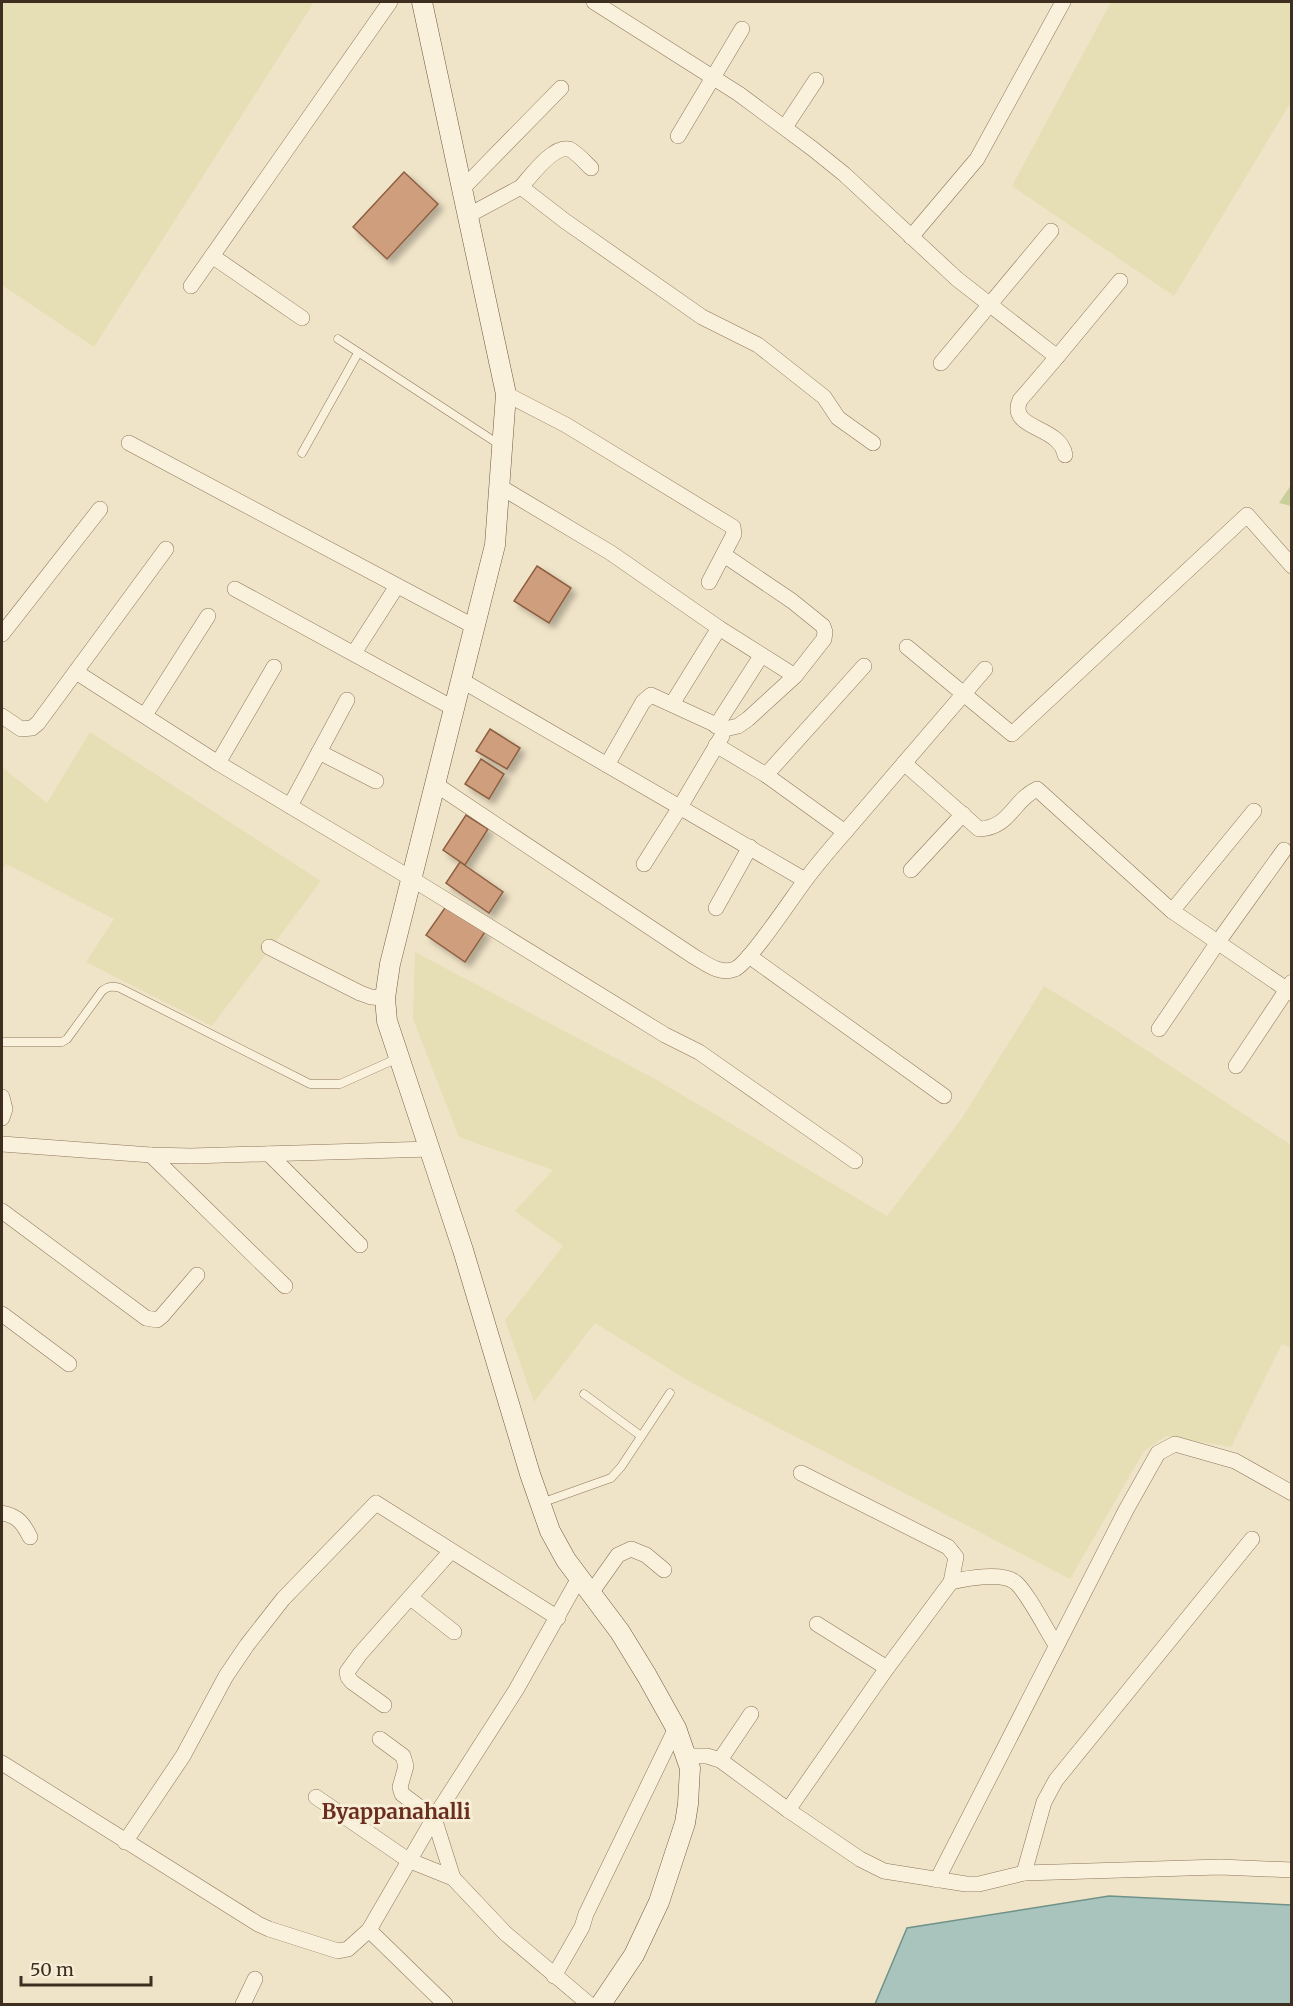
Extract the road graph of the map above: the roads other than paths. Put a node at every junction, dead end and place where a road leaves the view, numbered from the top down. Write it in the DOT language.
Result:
graph roads {
  1 [pos="390,2"];
  2 [pos="422,2"];
  3 [pos="594,2"];
  4 [pos="1063,2"];
  5 [pos="742,29"];
  6 [pos="713,77"];
  7 [pos="816,80"];
  8 [pos="561,88"];
  9 [pos="784,128"];
  10 [pos="678,136"];
  11 [pos="591,168"];
  12 [pos="521,187"];
  13 [pos="463,188"];
  14 [pos="469,215"];
  15 [pos="1051,231"];
  16 [pos="911,237"];
  17 [pos="212,256"];
  18 [pos="1120,281"];
  19 [pos="191,286"];
  20 [pos="990,304"];
  21 [pos="302,318"];
  22 [pos="338,339"];
  23 [pos="358,353"];
  24 [pos="1057,357"];
  25 [pos="941,363"];
  26 [pos="506,394"];
  27 [pos="129,443"];
  28 [pos="873,443"];
  29 [pos="502,447"];
  30 [pos="302,453"];
  31 [pos="1065,455"];
  32 [pos="499,486"];
  33 [pos="100,509"];
  34 [pos="166,549"];
  35 [pos="724,555"];
  36 [pos="1292,566"];
  37 [pos="709,582"];
  38 [pos="397,586"];
  39 [pos="235,589"];
  40 [pos="208,616"];
  41 [pos="475,627"];
  42 [pos="719,628"];
  43 [pos="2,634"];
  44 [pos="907,647"];
  45 [pos="354,653"];
  46 [pos="761,656"];
  47 [pos="864,666"];
  48 [pos="274,667"];
  49 [pos="985,669"];
  50 [pos="76,672"];
  51 [pos="795,676"];
  52 [pos="460,680"];
  53 [pos="963,694"];
  54 [pos="347,700"];
  55 [pos="672,704"];
  56 [pos="453,708"];
  57 [pos="145,715"];
  58 [pos="2,716"];
  59 [pos="721,728"];
  60 [pos="716,745"];
  61 [pos="320,752"];
  62 [pos="218,763"];
  63 [pos="904,763"];
  64 [pos="608,765"];
  65 [pos="766,775"];
  66 [pos="376,781"];
  67 [pos="435,784"];
  68 [pos="290,806"];
  69 [pos="680,807"];
  70 [pos="1254,811"];
  71 [pos="963,814"];
  72 [pos="845,831"];
  73 [pos="750,847"];
  74 [pos="1284,850"];
  75 [pos="644,864"];
  76 [pos="911,870"];
  77 [pos="412,879"];
  78 [pos="805,880"];
  79 [pos="716,908"];
  80 [pos="1172,910"];
  81 [pos="1218,942"];
  82 [pos="269,947"];
  83 [pos="749,957"];
  84 [pos="1290,988"];
  85 [pos="385,998"];
  86 [pos="1159,1029"];
  87 [pos="2,1042"];
  88 [pos="399,1058"];
  89 [pos="1236,1066"];
  90 [pos="944,1096"];
  91 [pos="2,1097"];
  92 [pos="2,1118"];
  93 [pos="2,1144"];
  94 [pos="431,1149"];
  95 [pos="269,1154"];
  96 [pos="151,1155"];
  97 [pos="855,1161"];
  98 [pos="2,1211"];
  99 [pos="360,1245"];
  100 [pos="197,1275"];
  101 [pos="285,1286"];
  102 [pos="2,1314"];
  103 [pos="69,1364"];
  104 [pos="670,1393"];
  105 [pos="584,1394"];
  106 [pos="641,1437"];
  107 [pos="801,1473"];
  108 [pos="1292,1493"];
  109 [pos="540,1504"];
  110 [pos="2,1512"];
  111 [pos="30,1537"];
  112 [pos="1252,1539"];
  113 [pos="451,1551"];
  114 [pos="663,1570"];
  115 [pos="951,1582"];
  116 [pos="585,1586"];
  117 [pos="411,1598"];
  118 [pos="558,1618"];
  119 [pos="817,1624"];
  120 [pos="454,1632"];
  121 [pos="1056,1645"];
  122 [pos="887,1668"];
  123 [pos="384,1705"];
  124 [pos="751,1714"];
  125 [pos="676,1728"];
  126 [pos="381,1738"];
  127 [pos="687,1756"];
  128 [pos="720,1760"];
  129 [pos="2,1763"];
  130 [pos="316,1797"];
  131 [pos="788,1810"];
  132 [pos="434,1818"];
  133 [pos="125,1842"];
  134 [pos="408,1860"];
  135 [pos="1292,1870"];
  136 [pos="1024,1873"];
  137 [pos="453,1878"];
  138 [pos="937,1880"];
  139 [pos="369,1930"];
  140 [pos="554,1976"];
  141 [pos="255,1978"];
  142 [pos="243,2004"];
  143 [pos="445,2004"];
  144 [pos="589,2004"];
  145 [pos="601,2004"];
  1 -- 17 [label="street"];
  2 -- 13 [label="main road"];
  3 -- 6 [label="street"];
  4 -- 16 [label="street"];
  5 -- 6 [label="street"];
  6 -- 9 [label="street"];
  6 -- 10 [label="street"];
  7 -- 9 [label="street"];
  8 -- 13 [label="street"];
  9 -- 16 [label="street"];
  11 -- 12 [label="street"];
  12 -- 14 [label="street"];
  12 -- 28 [label="street"];
  13 -- 14 [label="main road"];
  14 -- 26 [label="main road"];
  15 -- 20 [label="street"];
  16 -- 20 [label="street"];
  17 -- 19 [label="street"];
  17 -- 21 [label="street"];
  18 -- 24 [label="street"];
  20 -- 24 [label="street"];
  20 -- 25 [label="street"];
  22 -- 23 [label="lane"];
  23 -- 29 [label="lane"];
  23 -- 30 [label="lane"];
  24 -- 31 [label="street"];
  26 -- 29 [label="main road"];
  26 -- 35 [label="street"];
  27 -- 38 [label="street"];
  29 -- 32 [label="main road"];
  32 -- 41 [label="main road"];
  32 -- 42 [label="street"];
  33 -- 43 [label="street"];
  34 -- 50 [label="street"];
  35 -- 37 [label="street"];
  35 -- 51 [label="street"];
  36 -- 53 [label="street"];
  38 -- 41 [label="street"];
  38 -- 45 [label="street"];
  39 -- 45 [label="street"];
  40 -- 57 [label="street"];
  41 -- 52 [label="main road"];
  42 -- 46 [label="street"];
  42 -- 55 [label="street"];
  44 -- 53 [label="street"];
  45 -- 56 [label="street"];
  46 -- 51 [label="street"];
  46 -- 59 [label="street"];
  47 -- 65 [label="street"];
  48 -- 62 [label="street"];
  49 -- 53 [label="street"];
  50 -- 57 [label="street"];
  50 -- 58 [label="street"];
  51 -- 59 [label="street"];
  52 -- 56 [label="main road"];
  52 -- 64 [label="street"];
  53 -- 63 [label="street"];
  54 -- 61 [label="street"];
  55 -- 59 [label="street"];
  55 -- 64 [label="street"];
  56 -- 67 [label="main road"];
  57 -- 62 [label="street"];
  59 -- 60 [label="street"];
  60 -- 65 [label="street"];
  60 -- 69 [label="street"];
  61 -- 66 [label="street"];
  61 -- 68 [label="street"];
  62 -- 68 [label="street"];
  63 -- 71 [label="street"];
  63 -- 72 [label="street"];
  64 -- 69 [label="street"];
  65 -- 72 [label="street"];
  67 -- 77 [label="main road"];
  67 -- 83 [label="street"];
  68 -- 77 [label="street"];
  69 -- 73 [label="street"];
  69 -- 75 [label="street"];
  70 -- 80 [label="street"];
  71 -- 76 [label="street"];
  71 -- 80 [label="street"];
  72 -- 78 [label="street"];
  73 -- 78 [label="street"];
  73 -- 79 [label="street"];
  74 -- 81 [label="street"];
  77 -- 85 [label="main road"];
  77 -- 97 [label="street"];
  78 -- 83 [label="street"];
  80 -- 81 [label="street"];
  81 -- 84 [label="street"];
  81 -- 86 [label="street"];
  82 -- 85 [label="street"];
  83 -- 90 [label="street"];
  84 -- 89 [label="street"];
  85 -- 88 [label="main road"];
  87 -- 88 [label="lane"];
  88 -- 94 [label="main road"];
  91 -- 92 [label="street"];
  93 -- 96 [label="street"];
  94 -- 95 [label="street"];
  94 -- 109 [label="main road"];
  95 -- 96 [label="street"];
  95 -- 99 [label="street"];
  96 -- 101 [label="street"];
  98 -- 100 [label="street"];
  102 -- 103 [label="street"];
  104 -- 106 [label="lane"];
  105 -- 106 [label="lane"];
  106 -- 109 [label="lane"];
  107 -- 115 [label="street"];
  108 -- 121 [label="street"];
  109 -- 116 [label="main road"];
  110 -- 111 [label="street"];
  112 -- 136 [label="street"];
  113 -- 117 [label="street"];
  113 -- 118 [label="street"];
  113 -- 133 [label="street"];
  114 -- 116 [label="street"];
  115 -- 121 [label="street"];
  115 -- 122 [label="street"];
  116 -- 118 [label="street"];
  116 -- 125 [label="main road"];
  117 -- 120 [label="street"];
  117 -- 123 [label="street"];
  118 -- 132 [label="street"];
  119 -- 122 [label="street"];
  121 -- 138 [label="street"];
  122 -- 131 [label="street"];
  124 -- 128 [label="street"];
  125 -- 127 [label="main road"];
  125 -- 140 [label="street"];
  126 -- 132 [label="street"];
  127 -- 128 [label="street"];
  127 -- 145 [label="main road"];
  128 -- 131 [label="street"];
  129 -- 133 [label="street"];
  130 -- 134 [label="street"];
  131 -- 138 [label="street"];
  132 -- 134 [label="street"];
  132 -- 137 [label="street"];
  133 -- 139 [label="street"];
  134 -- 137 [label="street"];
  134 -- 139 [label="street"];
  135 -- 136 [label="street"];
  136 -- 138 [label="street"];
  137 -- 140 [label="street"];
  139 -- 143 [label="street"];
  140 -- 144 [label="street"];
  141 -- 142 [label="street"];
}
